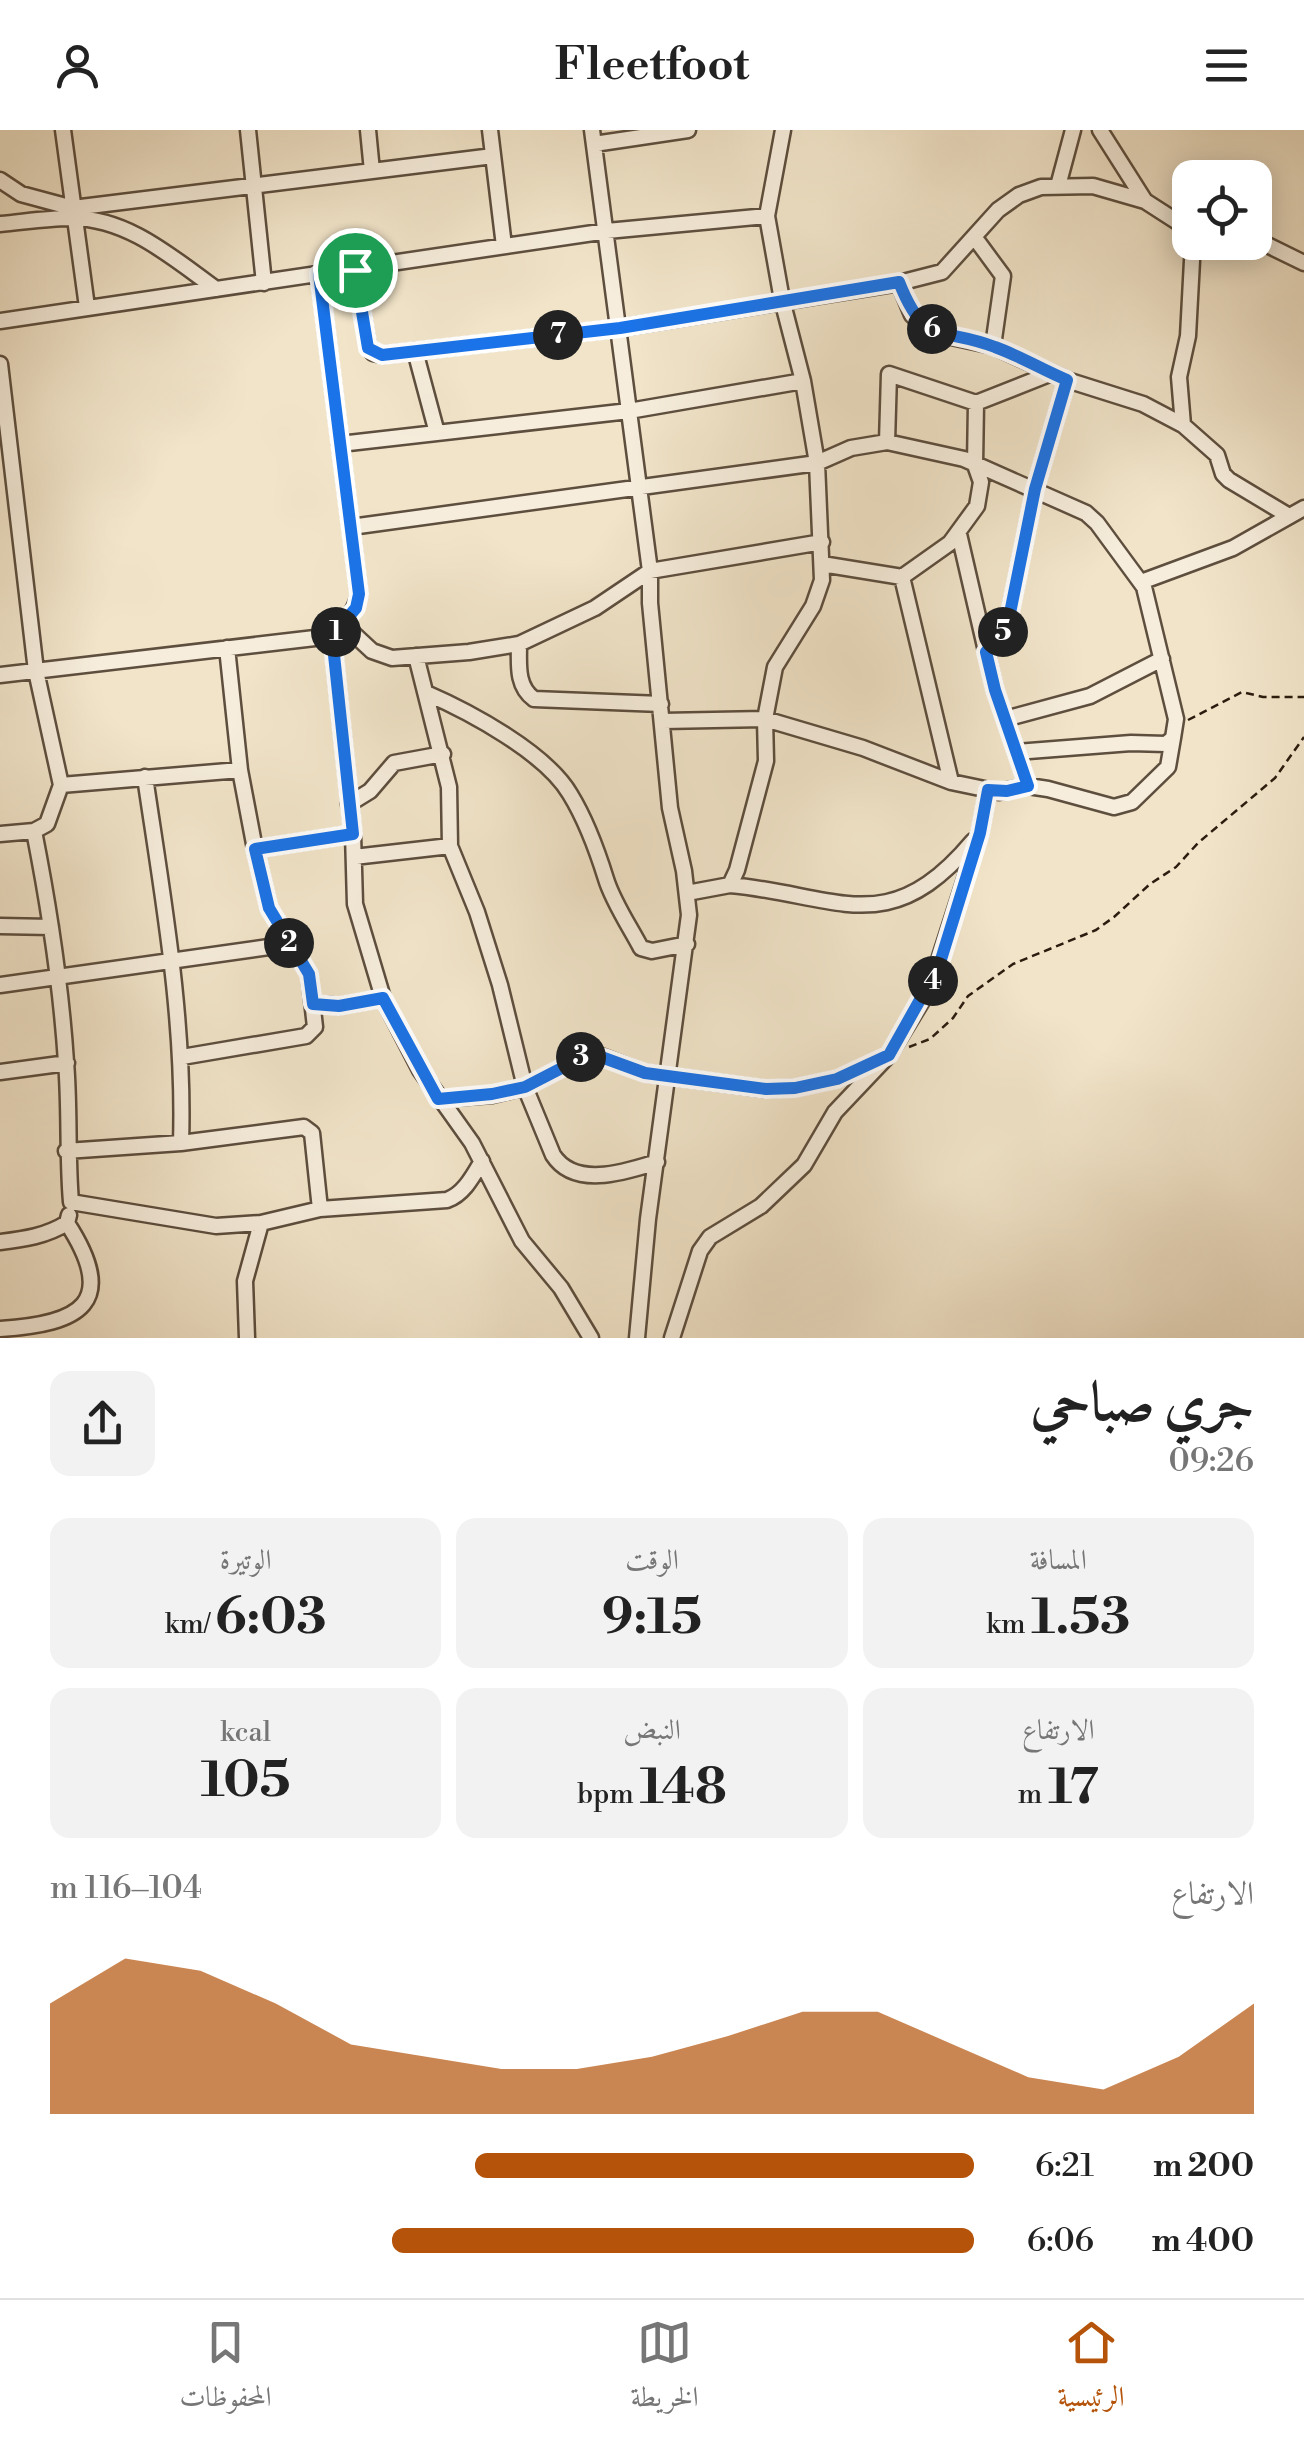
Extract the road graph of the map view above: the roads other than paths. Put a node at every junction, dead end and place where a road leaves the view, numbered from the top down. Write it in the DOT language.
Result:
graph roads {
  1 [pos="63,130"];
  2 [pos="248,130"];
  3 [pos="368,130"];
  4 [pos="490,130"];
  5 [pos="688,130"];
  6 [pos="783,130"];
  7 [pos="1073,130"];
  8 [pos="1100,130"];
  9 [pos="593,137"];
  10 [pos="494,156"];
  11 [pos="372,171"];
  12 [pos="0,180"];
  13 [pos="254,186"];
  14 [pos="1058,186"];
  15 [pos="1145,201"];
  16 [pos="74,212"];
  17 [pos="768,216"];
  18 [pos="1172,218"];
  19 [pos="0,224"];
  20 [pos="607,232"];
  21 [pos="975,238"];
  22 [pos="504,246"];
  23 [pos="1272,247"];
  24 [pos="1192,260"];
  25 [pos="1304,262"];
  26 [pos="355,270"];
  27 [pos="319,274"];
  28 [pos="264,282"];
  29 [pos="899,282"];
  30 [pos="216,289"];
  31 [pos="782,300"];
  32 [pos="87,307"];
  33 [pos="0,321"];
  34 [pos="620,328"];
  35 [pos="993,346"];
  36 [pos="415,351"];
  37 [pos="0,364"];
  38 [pos="1052,374"];
  39 [pos="1067,380"];
  40 [pos="803,382"];
  41 [pos="976,403"];
  42 [pos="630,411"];
  43 [pos="1183,425"];
  44 [pos="437,433"];
  45 [pos="887,442"];
  46 [pos="340,444"];
  47 [pos="817,462"];
  48 [pos="974,465"];
  49 [pos="6,467"];
  50 [pos="638,486"];
  51 [pos="1035,489"];
  52 [pos="1304,508"];
  53 [pos="1289,516"];
  54 [pos="350,527"];
  55 [pos="959,534"];
  56 [pos="822,542"];
  57 [pos="822,564"];
  58 [pos="650,570"];
  59 [pos="902,576"];
  60 [pos="1140,582"];
  61 [pos="338,630"];
  62 [pos="519,644"];
  63 [pos="227,648"];
  64 [pos="986,652"];
  65 [pos="416,656"];
  66 [pos="1162,658"];
  67 [pos="36,670"];
  68 [pos="0,675"];
  69 [pos="426,693"];
  70 [pos="662,712"];
  71 [pos="766,719"];
  72 [pos="1005,719"];
  73 [pos="1175,732"];
  74 [pos="1016,752"];
  75 [pos="443,754"];
  76 [pos="240,770"];
  77 [pos="145,778"];
  78 [pos="950,782"];
  79 [pos="61,785"];
  80 [pos="1028,786"];
  81 [pos="988,790"];
  82 [pos="349,804"];
  83 [pos="34,831"];
  84 [pos="980,833"];
  85 [pos="0,834"];
  86 [pos="353,834"];
  87 [pos="450,846"];
  88 [pos="255,849"];
  89 [pos="354,856"];
  90 [pos="730,885"];
  91 [pos="687,893"];
  92 [pos="0,926"];
  93 [pos="51,927"];
  94 [pos="290,944"];
  95 [pos="687,944"];
  96 [pos="172,959"];
  97 [pos="57,979"];
  98 [pos="0,985"];
  99 [pos="383,998"];
  100 [pos="313,1004"];
  101 [pos="889,1055"];
  102 [pos="182,1057"];
  103 [pos="67,1064"];
  104 [pos="0,1072"];
  105 [pos="667,1074"];
  106 [pos="525,1087"];
  107 [pos="438,1099"];
  108 [pos="180,1143"];
  109 [pos="66,1151"];
  110 [pos="482,1161"];
  111 [pos="656,1162"];
  112 [pos="71,1202"];
  113 [pos="320,1209"];
  114 [pos="67,1223"];
  115 [pos="261,1223"];
  116 [pos="0,1242"];
  117 [pos="0,1310"];
  118 [pos="4,1332"];
  119 [pos="247,1338"];
  120 [pos="591,1338"];
  121 [pos="637,1338"];
  122 [pos="672,1338"];
  1 -- 16 [label="street"];
  2 -- 13 [label="street"];
  3 -- 11 [label="street"];
  4 -- 10 [label="street"];
  5 -- 9 [label="street"];
  6 -- 17 [label="street"];
  7 -- 14 [label="street"];
  8 -- 15 [label="street"];
  9 -- 20 [label="street"];
  10 -- 11 [label="street"];
  10 -- 22 [label="street"];
  11 -- 13 [label="street"];
  12 -- 16 [label="street"];
  13 -- 16 [label="street"];
  13 -- 28 [label="street"];
  14 -- 15 [label="street"];
  14 -- 21 [label="street"];
  15 -- 18 [label="street"];
  16 -- 19 [label="street"];
  16 -- 30 [label="street"];
  16 -- 32 [label="street"];
  17 -- 20 [label="street"];
  17 -- 31 [label="street"];
  20 -- 22 [label="street"];
  20 -- 34 [label="street"];
  21 -- 29 [label="street"];
  21 -- 35 [label="street"];
  22 -- 26 [label="street"];
  23 -- 25 [label="street"];
  24 -- 43 [label="street"];
  26 -- 27 [label="street"];
  26 -- 36 [label="street"];
  27 -- 28 [label="street"];
  27 -- 46 [label="street"];
  28 -- 30 [label="street"];
  29 -- 31 [label="street"];
  29 -- 35 [label="street"];
  30 -- 32 [label="street"];
  31 -- 34 [label="street"];
  31 -- 40 [label="street"];
  32 -- 33 [label="street"];
  34 -- 36 [label="street"];
  34 -- 42 [label="street"];
  35 -- 38 [label="street"];
  36 -- 44 [label="street"];
  37 -- 49 [label="street"];
  38 -- 39 [label="street"];
  38 -- 41 [label="street"];
  39 -- 43 [label="street"];
  39 -- 51 [label="street"];
  40 -- 42 [label="street"];
  40 -- 47 [label="street"];
  41 -- 45 [label="street"];
  41 -- 48 [label="street"];
  42 -- 44 [label="street"];
  42 -- 50 [label="street"];
  43 -- 53 [label="street"];
  44 -- 46 [label="street"];
  45 -- 47 [label="street"];
  45 -- 48 [label="street"];
  46 -- 54 [label="street"];
  47 -- 50 [label="street"];
  47 -- 56 [label="street"];
  48 -- 51 [label="street"];
  48 -- 55 [label="street"];
  49 -- 67 [label="street"];
  50 -- 54 [label="street"];
  50 -- 58 [label="street"];
  51 -- 60 [label="street"];
  51 -- 64 [label="street"];
  52 -- 53 [label="street"];
  53 -- 60 [label="street"];
  54 -- 61 [label="street"];
  55 -- 59 [label="street"];
  55 -- 64 [label="street"];
  56 -- 57 [label="street"];
  56 -- 58 [label="street"];
  57 -- 59 [label="street"];
  57 -- 71 [label="street"];
  58 -- 62 [label="street"];
  58 -- 70 [label="street"];
  59 -- 78 [label="street"];
  60 -- 66 [label="street"];
  61 -- 63 [label="street"];
  61 -- 65 [label="street"];
  61 -- 82 [label="street"];
  62 -- 65 [label="street"];
  62 -- 70 [label="street"];
  63 -- 67 [label="street"];
  63 -- 76 [label="street"];
  64 -- 72 [label="street"];
  65 -- 69 [label="street"];
  66 -- 72 [label="street"];
  66 -- 73 [label="street"];
  67 -- 68 [label="street"];
  67 -- 79 [label="street"];
  69 -- 75 [label="street"];
  69 -- 95 [label="street"];
  70 -- 71 [label="street"];
  70 -- 91 [label="street"];
  71 -- 78 [label="street"];
  71 -- 90 [label="street"];
  72 -- 74 [label="street"];
  73 -- 74 [label="street"];
  73 -- 80 [label="street"];
  74 -- 80 [label="street"];
  75 -- 82 [label="street"];
  75 -- 87 [label="street"];
  76 -- 77 [label="street"];
  76 -- 88 [label="street"];
  77 -- 79 [label="street"];
  77 -- 96 [label="street"];
  78 -- 81 [label="street"];
  79 -- 83 [label="street"];
  80 -- 81 [label="street"];
  81 -- 84 [label="street"];
  82 -- 86 [label="street"];
  83 -- 85 [label="street"];
  83 -- 93 [label="street"];
  84 -- 90 [label="street"];
  84 -- 101 [label="street"];
  86 -- 88 [label="street"];
  86 -- 89 [label="street"];
  87 -- 89 [label="street"];
  87 -- 106 [label="street"];
  88 -- 94 [label="street"];
  89 -- 99 [label="street"];
  90 -- 91 [label="street"];
  91 -- 95 [label="street"];
  92 -- 93 [label="street"];
  93 -- 97 [label="street"];
  94 -- 96 [label="street"];
  94 -- 100 [label="street"];
  95 -- 105 [label="street"];
  96 -- 97 [label="street"];
  96 -- 102 [label="street"];
  97 -- 98 [label="street"];
  97 -- 103 [label="street"];
  99 -- 100 [label="street"];
  99 -- 107 [label="street"];
  100 -- 102 [label="street"];
  101 -- 105 [label="street"];
  101 -- 122 [label="street"];
  102 -- 108 [label="street"];
  103 -- 104 [label="street"];
  103 -- 109 [label="street"];
  105 -- 106 [label="street"];
  105 -- 111 [label="street"];
  106 -- 107 [label="street"];
  106 -- 111 [label="street"];
  107 -- 110 [label="street"];
  108 -- 109 [label="street"];
  108 -- 113 [label="street"];
  109 -- 112 [label="street"];
  110 -- 113 [label="street"];
  110 -- 120 [label="street"];
  111 -- 121 [label="street"];
  112 -- 114 [label="street"];
  112 -- 115 [label="street"];
  113 -- 115 [label="street"];
  114 -- 116 [label="street"];
  114 -- 118 [label="street"];
  115 -- 119 [label="street"];
  117 -- 118 [label="street"];
}
